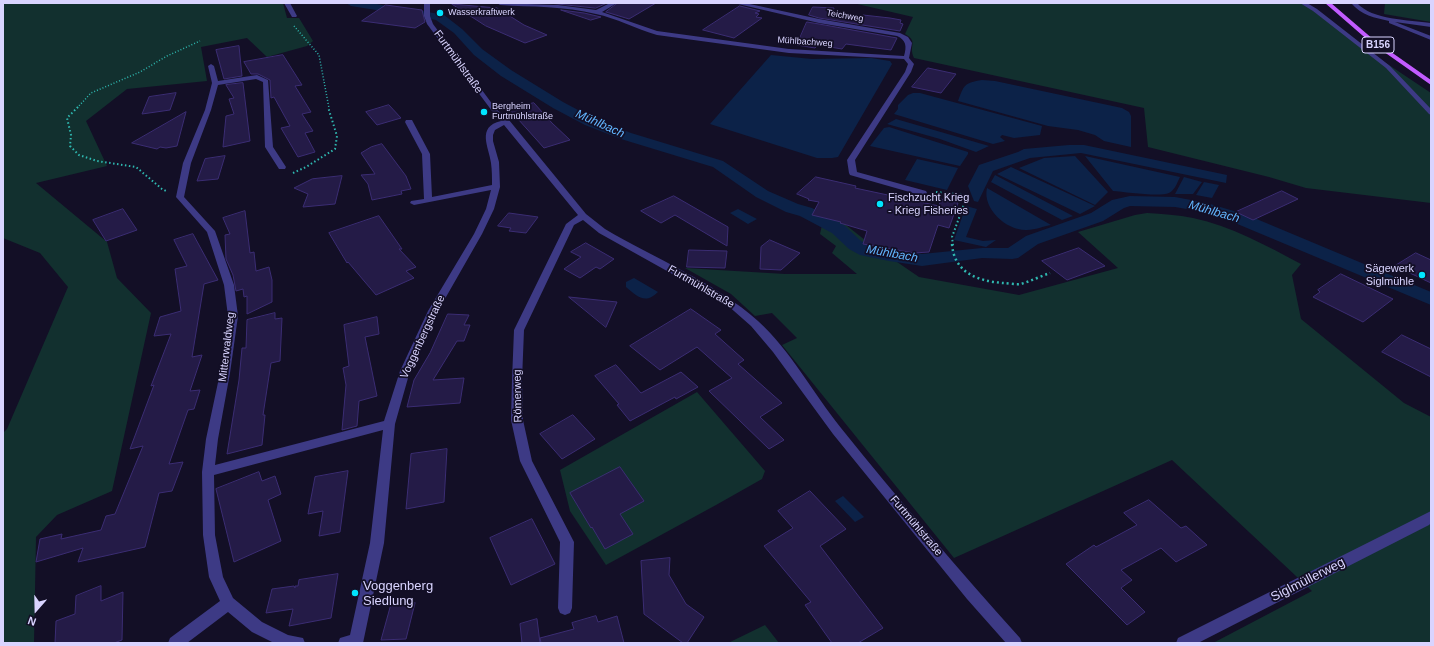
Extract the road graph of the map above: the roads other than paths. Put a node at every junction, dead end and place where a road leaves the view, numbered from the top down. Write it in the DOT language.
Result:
graph roads {
  1 [pos="287,3"];
  2 [pos="427,3"];
  3 [pos="500,3"];
  4 [pos="614,3"];
  5 [pos="736,3"];
  6 [pos="1302,3"];
  7 [pos="1328,3"];
  8 [pos="1354,3"];
  9 [pos="597,12"];
  10 [pos="294,16"];
  11 [pos="1380,18"];
  12 [pos="1431,25"];
  13 [pos="1431,38"];
  14 [pos="906,58"];
  15 [pos="212,66"];
  16 [pos="215,83"];
  17 [pos="1431,83"];
  18 [pos="1431,113"];
  19 [pos="409,122"];
  20 [pos="506,122"];
  21 [pos="282,167"];
  22 [pos="496,186"];
  23 [pos="923,193"];
  24 [pos="428,200"];
  25 [pos="414,203"];
  26 [pos="583,216"];
  27 [pos="389,424"];
  28 [pos="208,472"];
  29 [pos="1431,516"];
  30 [pos="228,603"];
  31 [pos="565,608"];
  32 [pos="353,642"];
  33 [pos="175,643"];
  34 [pos="298,643"];
  35 [pos="1015,643"];
  36 [pos="1183,643"];
  1 -- 10 [label="street"];
  2 -- 20 [label="street, Furtmühlstraße"];
  3 -- 9 [label="street, Mühlbachweg"];
  4 -- 9 [label="street"];
  5 -- 14 [label="street, Teichweg"];
  6 -- 18 [label="street"];
  7 -- 17 [label="main road, B156"];
  8 -- 11 [label="street"];
  9 -- 14 [label="street, Mühlbachweg"];
  11 -- 12 [label="street"];
  11 -- 13 [label="street"];
  14 -- 23 [label="street"];
  15 -- 16 [label="street"];
  16 -- 21 [label="street"];
  16 -- 28 [label="street, Mitterwaldweg"];
  19 -- 24 [label="street"];
  20 -- 22 [label="street, Voggenbergstraße"];
  20 -- 26 [label="street, Furtmühlstraße"];
  22 -- 24 [label="street"];
  22 -- 27 [label="street, Voggenbergstraße"];
  24 -- 25 [label="street"];
  26 -- 31 [label="street, Römerweg"];
  26 -- 35 [label="street, Furtmühlstraße"];
  27 -- 28 [label="street"];
  27 -- 32 [label="street, Voggenbergstraße"];
  28 -- 30 [label="street, Mitterwaldweg"];
  29 -- 36 [label="street, Siglmüllerweg"];
  30 -- 33 [label="street"];
  30 -- 34 [label="street, Mitterwaldweg"];
}
